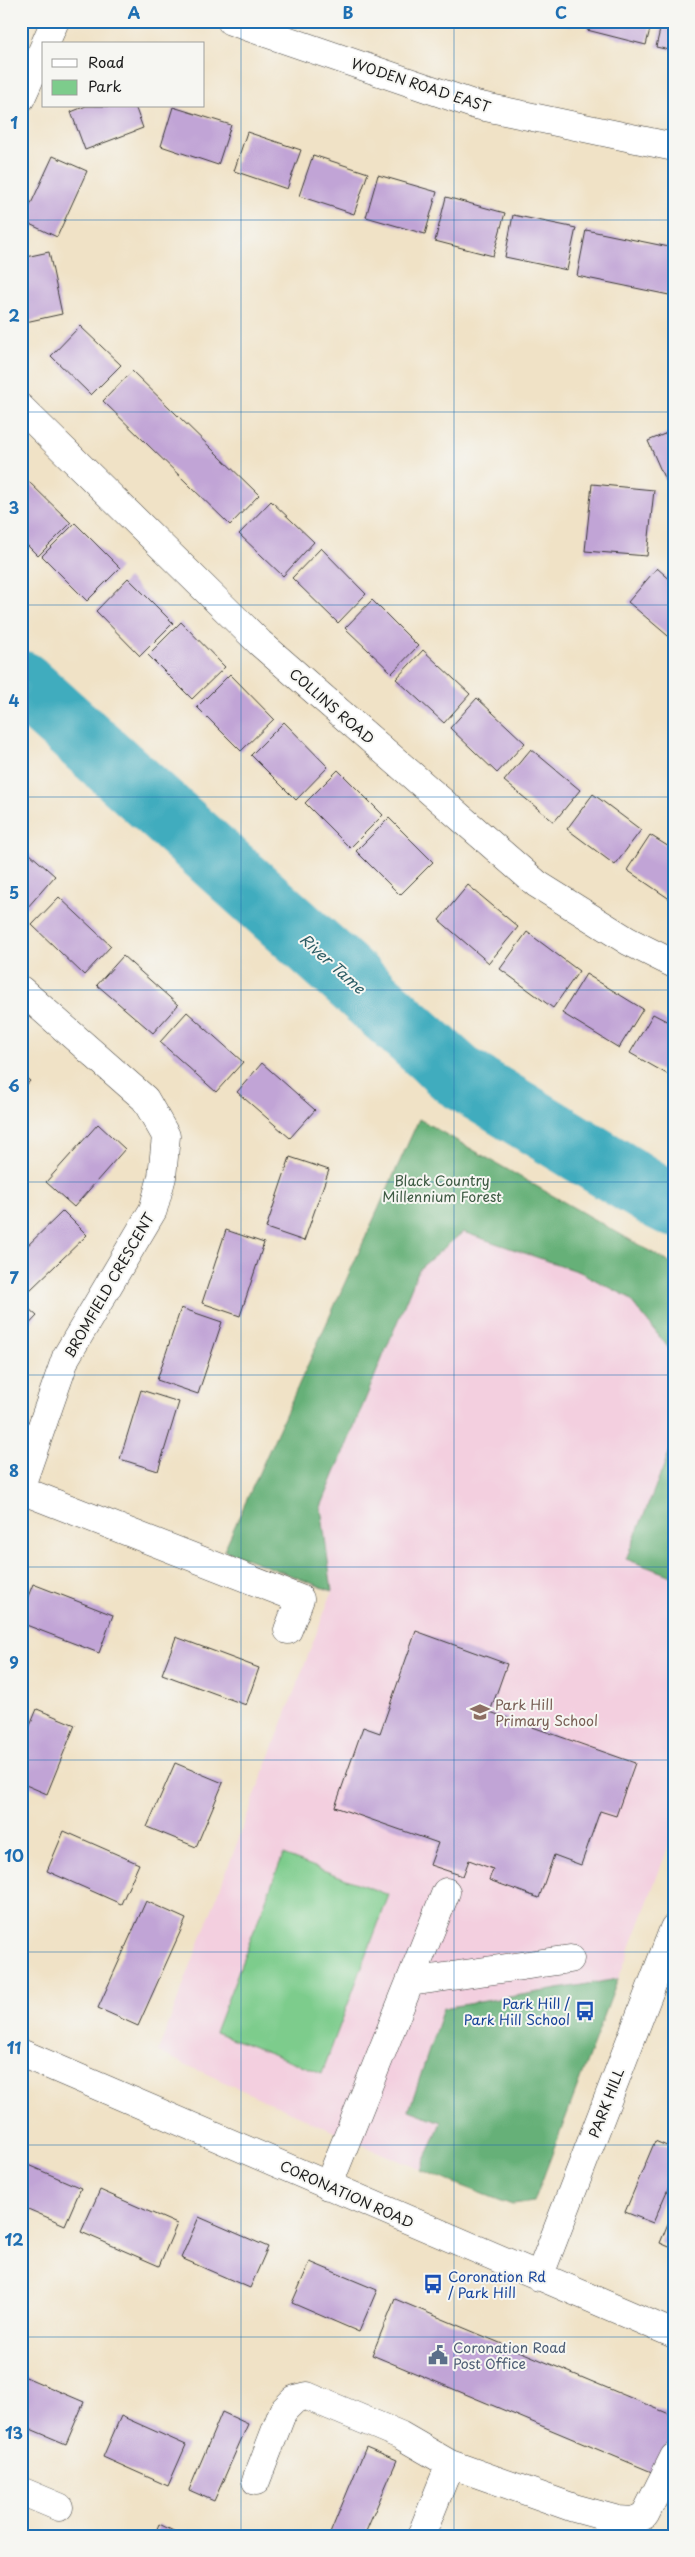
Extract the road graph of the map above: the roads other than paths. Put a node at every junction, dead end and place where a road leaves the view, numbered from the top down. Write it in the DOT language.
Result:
graph roads {
  1 [pos="55,21"];
  2 [pos="231,21"];
  3 [pos="45,42"];
  4 [pos="42,50"];
  5 [pos="21,98"];
  6 [pos="674,147"];
  7 [pos="21,408"];
  8 [pos="674,964"];
  9 [pos="21,990"];
  10 [pos="21,1486"];
  11 [pos="21,1490"];
  12 [pos="288,1630"];
  13 [pos="446,1892"];
  14 [pos="674,1928"];
  15 [pos="570,1959"];
  16 [pos="410,1982"];
  17 [pos="21,2053"];
  18 [pos="328,2186"];
  19 [pos="539,2277"];
  20 [pos="674,2334"];
  21 [pos="674,2456"];
  22 [pos="450,2464"];
  23 [pos="256,2482"];
  24 [pos="21,2491"];
  25 [pos="59,2507"];
  26 [pos="421,2536"];
  1 -- 3 [label="street"];
  2 -- 6 [label="street, WODEN ROAD EAST"];
  4 -- 5 [label="street"];
  7 -- 8 [label="street, COLLINS ROAD"];
  9 -- 10 [label="street, BROMFIELD CRESCENT"];
  11 -- 12 [label="street"];
  13 -- 16 [label="street"];
  14 -- 19 [label="street, PARK HILL"];
  15 -- 16 [label="street"];
  16 -- 18 [label="street"];
  17 -- 18 [label="street, CORONATION ROAD"];
  18 -- 19 [label="street, CORONATION ROAD"];
  19 -- 20 [label="street, CORONATION ROAD"];
  21 -- 22 [label="street"];
  22 -- 23 [label="street"];
  22 -- 26 [label="street"];
  24 -- 25 [label="street"];
}
